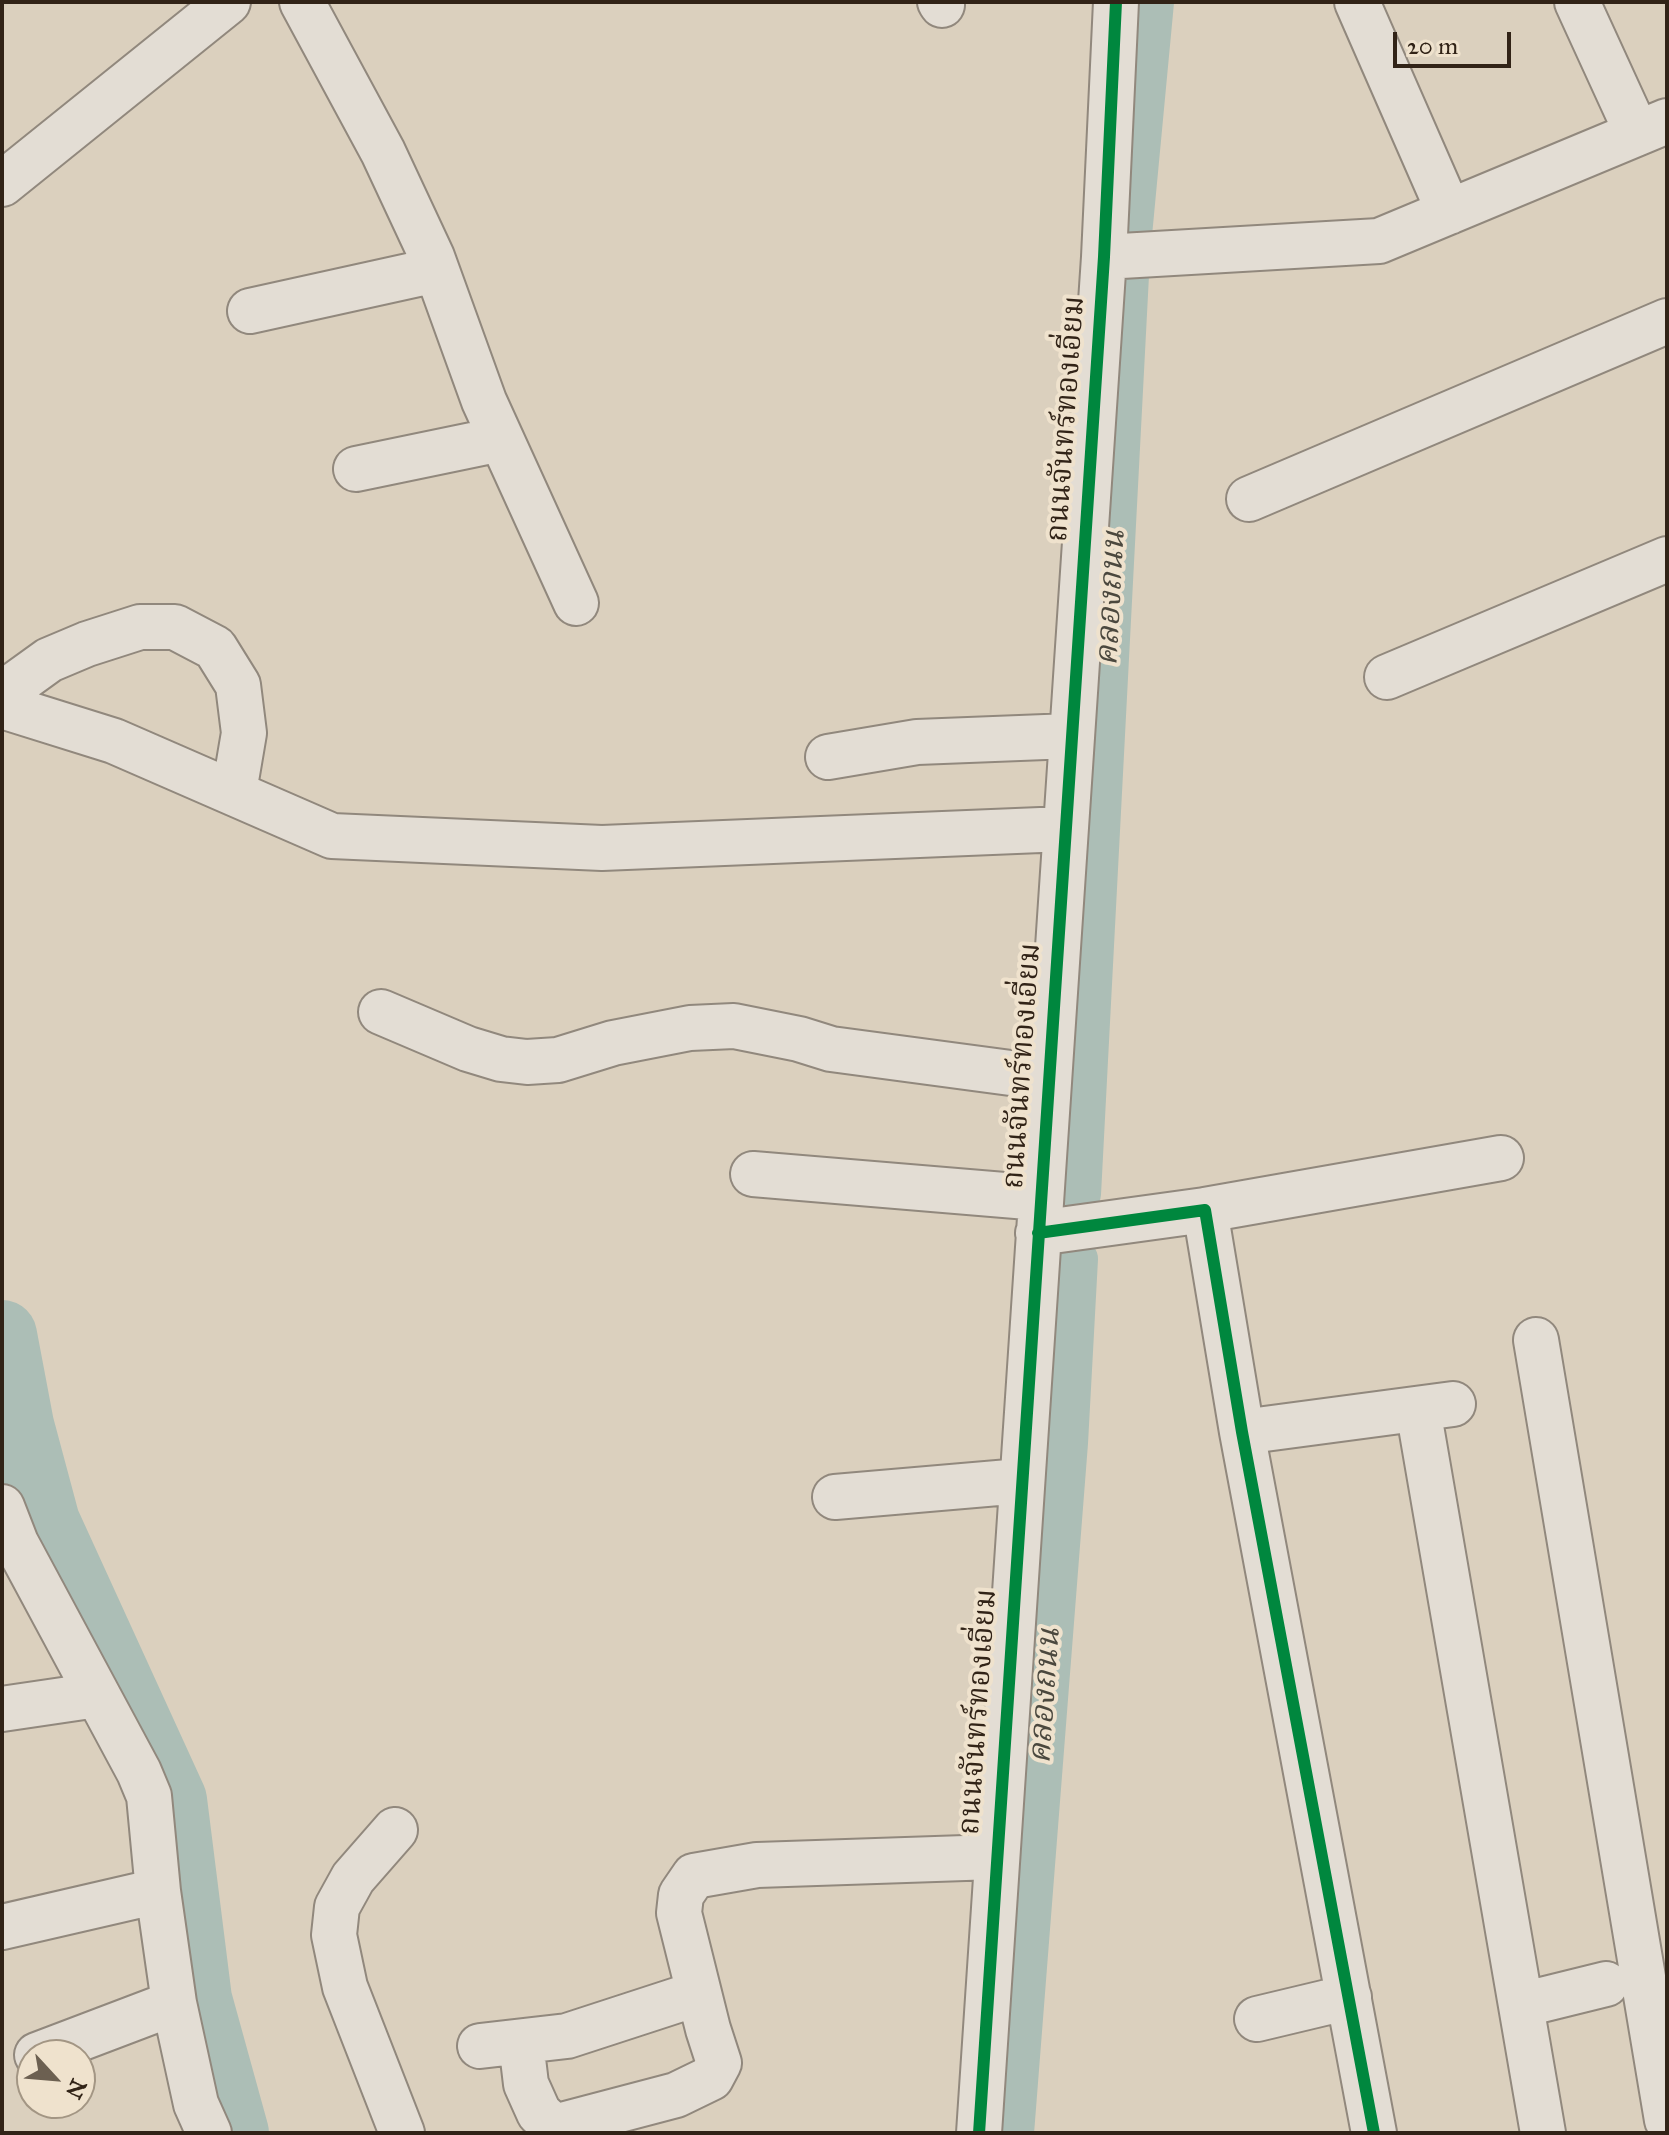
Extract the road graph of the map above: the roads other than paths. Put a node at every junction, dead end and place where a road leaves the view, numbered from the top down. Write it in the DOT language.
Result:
graph roads {
  1 [pos="227,2"];
  2 [pos="302,2"];
  3 [pos="1116,2"];
  4 [pos="1357,2"];
  5 [pos="1577,2"];
  6 [pos="1652,127"];
  7 [pos="2,184"];
  8 [pos="1449,212"];
  9 [pos="1104,257"];
  10 [pos="436,270"];
  11 [pos="250,311"];
  12 [pos="1667,321"];
  13 [pos="501,439"];
  14 [pos="356,469"];
  15 [pos="1249,499"];
  16 [pos="1667,559"];
  17 [pos="576,603"];
  18 [pos="1387,677"];
  19 [pos="2,694"];
  20 [pos="2,706"];
  21 [pos="1071,736"];
  22 [pos="828,757"];
  23 [pos="234,792"];
  24 [pos="1065,829"];
  25 [pos="381,1012"];
  26 [pos="1048,1078"];
  27 [pos="1501,1158"];
  28 [pos="753,1174"];
  29 [pos="1205,1210"];
  30 [pos="1039,1215"];
  31 [pos="1536,1340"];
  32 [pos="1242,1432"];
  33 [pos="1021,1481"];
  34 [pos="835,1497"];
  35 [pos="2,1507"];
  36 [pos="97,1695"];
  37 [pos="2,1709"];
  38 [pos="395,1830"];
  39 [pos="995,1857"];
  40 [pos="158,1891"];
  41 [pos="2,1927"];
  42 [pos="1606,1984"];
  43 [pos="699,1993"];
  44 [pos="1349,1997"];
  45 [pos="174,2003"];
  46 [pos="1521,2005"];
  47 [pos="1257,2019"];
  48 [pos="80,2039"];
  49 [pos="1667,2120"];
  50 [pos="209,2133"];
  51 [pos="402,2133"];
  52 [pos="979,2133"];
  53 [pos="1374,2133"];
  54 [pos="1543,2133"];
  1 -- 7 [label="street"];
  2 -- 10 [label="street"];
  3 -- 9 [label="street, ถนนจันทร์ทองเอี่ยม"];
  4 -- 8 [label="street"];
  5 -- 6 [label="street"];
  6 -- 8 [label="street"];
  8 -- 9 [label="street"];
  9 -- 21 [label="street, ถนนจันทร์ทองเอี่ยม"];
  10 -- 11 [label="street"];
  10 -- 13 [label="street"];
  12 -- 15 [label="street"];
  13 -- 14 [label="street"];
  13 -- 17 [label="street"];
  16 -- 18 [label="street"];
  19 -- 23 [label="street"];
  20 -- 23 [label="street"];
  21 -- 22 [label="street"];
  21 -- 24 [label="street, ถนนจันทร์ทองเอี่ยม"];
  23 -- 24 [label="street"];
  24 -- 26 [label="street, ถนนจันทร์ทองเอี่ยม"];
  25 -- 26 [label="street"];
  26 -- 30 [label="street, ถนนจันทร์ทองเอี่ยม"];
  27 -- 29 [label="street"];
  28 -- 30 [label="street"];
  29 -- 30 [label="street"];
  29 -- 32 [label="street"];
  30 -- 33 [label="street, ถนนจันทร์ทองเอี่ยม"];
  31 -- 49 [label="street"];
  32 -- 44 [label="street"];
  32 -- 46 [label="street"];
  33 -- 34 [label="street"];
  33 -- 39 [label="street, ถนนจันทร์ทองเอี่ยม"];
  35 -- 36 [label="street"];
  36 -- 37 [label="street"];
  36 -- 40 [label="street"];
  38 -- 51 [label="street"];
  39 -- 43 [label="street"];
  39 -- 52 [label="street, ถนนจันทร์ทองเอี่ยม"];
  40 -- 41 [label="street"];
  40 -- 45 [label="street"];
  42 -- 46 [label="street"];
  43 -- 43 [label="street"];
  44 -- 47 [label="street"];
  44 -- 53 [label="street"];
  45 -- 48 [label="street"];
  45 -- 50 [label="street"];
  46 -- 54 [label="street"];
}
